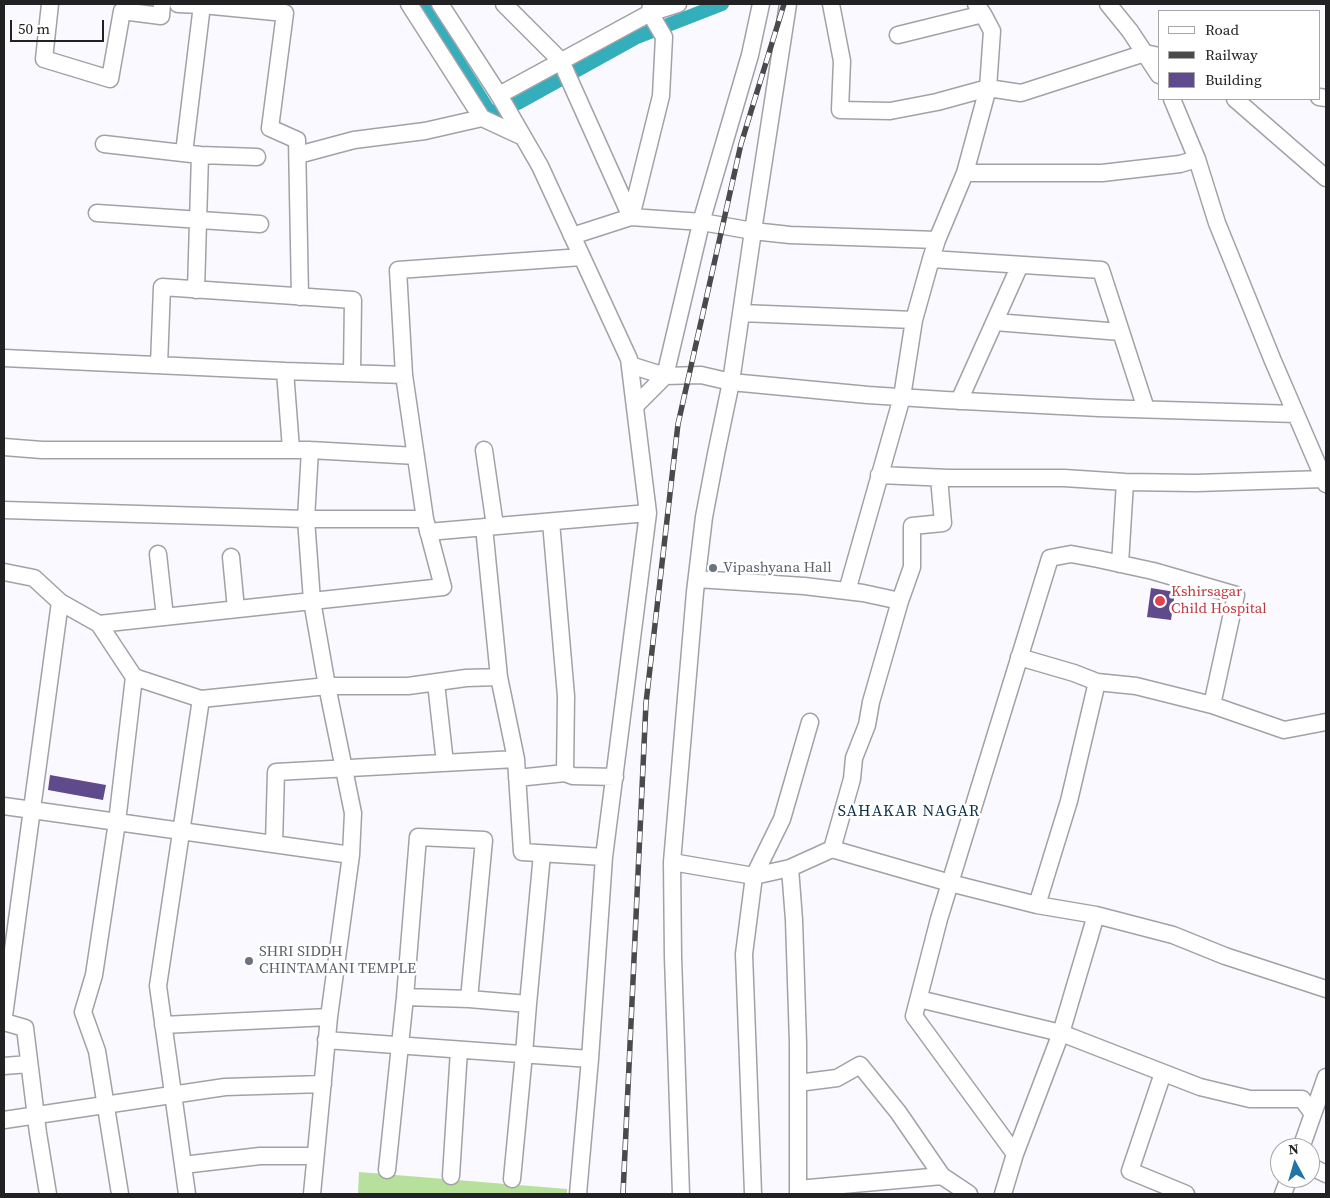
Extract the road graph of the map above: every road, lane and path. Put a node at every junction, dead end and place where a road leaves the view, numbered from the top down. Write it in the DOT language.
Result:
graph roads {
  1 [pos="50,4"];
  2 [pos="162,4"];
  3 [pos="178,4"];
  4 [pos="409,4"];
  5 [pos="440,4"];
  6 [pos="504,4"];
  7 [pos="678,4"];
  8 [pos="761,4"];
  9 [pos="788,4"];
  10 [pos="831,4"];
  11 [pos="202,5"];
  12 [pos="1113,6"];
  13 [pos="651,9"];
  14 [pos="980,9"];
  15 [pos="898,35"];
  16 [pos="1152,55"];
  17 [pos="561,61"];
  18 [pos="1158,72"];
  19 [pos="988,88"];
  20 [pos="499,95"];
  21 [pos="1172,100"];
  22 [pos="1236,100"];
  23 [pos="482,118"];
  24 [pos="523,137"];
  25 [pos="104,144"];
  26 [pos="192,154"];
  27 [pos="298,155"];
  28 [pos="257,156"];
  29 [pos="1197,159"];
  30 [pos="966,173"];
  31 [pos="1326,178"];
  32 [pos="96,213"];
  33 [pos="631,217"];
  34 [pos="198,220"];
  35 [pos="702,222"];
  36 [pos="260,224"];
  37 [pos="753,231"];
  38 [pos="572,236"];
  39 [pos="936,240"];
  40 [pos="582,257"];
  41 [pos="931,259"];
  42 [pos="1020,265"];
  43 [pos="196,290"];
  44 [pos="300,297"];
  45 [pos="741,313"];
  46 [pos="914,320"];
  47 [pos="995,322"];
  48 [pos="1121,332"];
  49 [pos="4,358"];
  50 [pos="159,365"];
  51 [pos="630,365"];
  52 [pos="285,371"];
  53 [pos="352,373"];
  54 [pos="404,374"];
  55 [pos="666,376"];
  56 [pos="732,382"];
  57 [pos="902,397"];
  58 [pos="959,401"];
  59 [pos="635,406"];
  60 [pos="1146,409"];
  61 [pos="1296,414"];
  62 [pos="4,447"];
  63 [pos="291,450"];
  64 [pos="310,450"];
  65 [pos="484,450"];
  66 [pos="416,456"];
  67 [pos="879,475"];
  68 [pos="939,478"];
  69 [pos="1125,482"];
  70 [pos="1325,482"];
  71 [pos="4,510"];
  72 [pos="648,513"];
  73 [pos="306,519"];
  74 [pos="550,522"];
  75 [pos="426,526"];
  76 [pos="489,527"];
  77 [pos="158,554"];
  78 [pos="231,557"];
  79 [pos="1120,564"];
  80 [pos="4,572"];
  81 [pos="697,579"];
  82 [pos="847,591"];
  83 [pos="312,601"];
  84 [pos="900,601"];
  85 [pos="60,602"];
  86 [pos="236,609"];
  87 [pos="165,617"];
  88 [pos="99,624"];
  89 [pos="1018,657"];
  90 [pos="134,677"];
  91 [pos="499,677"];
  92 [pos="1097,682"];
  93 [pos="436,683"];
  94 [pos="327,686"];
  95 [pos="201,700"];
  96 [pos="1212,704"];
  97 [pos="810,722"];
  98 [pos="1326,722"];
  99 [pos="516,759"];
  100 [pos="445,763"];
  101 [pos="344,768"];
  102 [pos="565,773"];
  103 [pos="615,777"];
  104 [pos="517,778"];
  105 [pos="4,806"];
  106 [pos="33,810"];
  107 [pos="116,822"];
  108 [pos="181,832"];
  109 [pos="274,844"];
  110 [pos="832,849"];
  111 [pos="542,854"];
  112 [pos="351,855"];
  113 [pos="604,856"];
  114 [pos="672,862"];
  115 [pos="790,868"];
  116 [pos="754,876"];
  117 [pos="950,884"];
  118 [pos="1037,905"];
  119 [pos="1096,915"];
  120 [pos="1326,989"];
  121 [pos="405,997"];
  122 [pos="469,999"];
  123 [pos="919,999"];
  124 [pos="528,1004"];
  125 [pos="4,1016"];
  126 [pos="329,1018"];
  127 [pos="4,1022"];
  128 [pos="163,1025"];
  129 [pos="1061,1033"];
  130 [pos="326,1040"];
  131 [pos="400,1045"];
  132 [pos="458,1050"];
  133 [pos="524,1054"];
  134 [pos="590,1059"];
  135 [pos="28,1064"];
  136 [pos="4,1066"];
  137 [pos="1162,1073"];
  138 [pos="1326,1077"];
  139 [pos="798,1082"];
  140 [pos="323,1084"];
  141 [pos="173,1095"];
  142 [pos="106,1105"];
  143 [pos="1313,1114"];
  144 [pos="36,1115"];
  145 [pos="4,1120"];
  146 [pos="1304,1138"];
  147 [pos="1015,1154"];
  148 [pos="315,1156"];
  149 [pos="182,1165"];
  150 [pos="387,1170"];
  151 [pos="451,1176"];
  152 [pos="942,1176"];
  153 [pos="512,1179"];
  154 [pos="798,1192"];
  155 [pos="753,1193"];
  156 [pos="48,1194"];
  157 [pos="120,1194"];
  158 [pos="187,1194"];
  159 [pos="312,1194"];
  160 [pos="578,1194"];
  161 [pos="681,1194"];
  162 [pos="969,1194"];
  163 [pos="1003,1194"];
  164 [pos="1186,1194"];
  1 -- 2 [label="street"];
  3 -- 11 [label="street"];
  4 -- 23 [label="street"];
  5 -- 20 [label="street"];
  6 -- 17 [label="street"];
  7 -- 13 [label="street"];
  8 -- 35 [label="street"];
  9 -- 37 [label="street"];
  10 -- 19 [label="street"];
  11 -- 26 [label="street"];
  11 -- 27 [label="street"];
  12 -- 16 [label="street"];
  13 -- 17 [label="street"];
  13 -- 33 [label="street"];
  14 -- 15 [label="street"];
  14 -- 19 [label="street"];
  16 -- 18 [label="street"];
  16 -- 19 [label="street"];
  17 -- 20 [label="street"];
  17 -- 33 [label="street"];
  19 -- 30 [label="street"];
  20 -- 24 [label="street"];
  21 -- 29 [label="street"];
  22 -- 31 [label="street"];
  23 -- 24 [label="street"];
  23 -- 27 [label="street"];
  24 -- 38 [label="street"];
  25 -- 26 [label="street"];
  26 -- 28 [label="street"];
  26 -- 34 [label="street"];
  27 -- 44 [label="street"];
  29 -- 30 [label="street"];
  29 -- 61 [label="street"];
  30 -- 39 [label="street"];
  32 -- 34 [label="street"];
  33 -- 35 [label="street"];
  33 -- 38 [label="street"];
  34 -- 36 [label="street"];
  34 -- 43 [label="street"];
  35 -- 37 [label="street"];
  35 -- 55 [label="street"];
  37 -- 39 [label="street"];
  37 -- 45 [label="street"];
  38 -- 40 [label="street"];
  39 -- 41 [label="street"];
  40 -- 51 [label="street"];
  40 -- 54 [label="street"];
  41 -- 42 [label="street"];
  41 -- 46 [label="street"];
  42 -- 47 [label="street"];
  42 -- 48 [label="street"];
  43 -- 44 [label="street"];
  43 -- 50 [label="street"];
  44 -- 53 [label="street"];
  45 -- 46 [label="street"];
  45 -- 56 [label="street"];
  46 -- 57 [label="street"];
  47 -- 48 [label="street"];
  47 -- 58 [label="street"];
  48 -- 60 [label="street"];
  49 -- 50 [label="street"];
  50 -- 52 [label="street"];
  51 -- 55 [label="street"];
  51 -- 59 [label="street"];
  52 -- 53 [label="street"];
  52 -- 63 [label="street"];
  53 -- 54 [label="street"];
  54 -- 66 [label="street"];
  55 -- 56 [label="street"];
  55 -- 59 [label="street"];
  56 -- 57 [label="street"];
  56 -- 81 [label="street"];
  57 -- 58 [label="street"];
  57 -- 67 [label="street"];
  58 -- 60 [label="street"];
  59 -- 72 [label="street"];
  60 -- 61 [label="street"];
  61 -- 70 [label="street"];
  62 -- 63 [label="street"];
  63 -- 64 [label="street"];
  64 -- 66 [label="street"];
  64 -- 73 [label="street"];
  65 -- 76 [label="street"];
  66 -- 75 [label="street"];
  67 -- 68 [label="street"];
  67 -- 82 [label="street"];
  68 -- 69 [label="street"];
  68 -- 84 [label="street"];
  69 -- 70 [label="street"];
  69 -- 79 [label="street"];
  71 -- 73 [label="street"];
  72 -- 74 [label="street"];
  72 -- 103 [label="street"];
  73 -- 75 [label="street"];
  73 -- 83 [label="street"];
  74 -- 76 [label="street"];
  74 -- 102 [label="street"];
  75 -- 76 [label="street"];
  75 -- 83 [label="street"];
  76 -- 91 [label="street"];
  77 -- 87 [label="street"];
  78 -- 86 [label="street"];
  79 -- 89 [label="street"];
  79 -- 96 [label="street"];
  80 -- 85 [label="street"];
  81 -- 82 [label="street"];
  81 -- 114 [label="street"];
  82 -- 84 [label="street"];
  83 -- 86 [label="street"];
  83 -- 94 [label="street"];
  84 -- 110 [label="street"];
  85 -- 88 [label="street"];
  85 -- 106 [label="street"];
  86 -- 87 [label="street"];
  87 -- 88 [label="street"];
  88 -- 90 [label="street"];
  89 -- 92 [label="street"];
  89 -- 117 [label="street"];
  90 -- 95 [label="street"];
  90 -- 107 [label="street"];
  91 -- 93 [label="street"];
  91 -- 99 [label="street"];
  92 -- 96 [label="street"];
  92 -- 118 [label="street"];
  93 -- 94 [label="street"];
  93 -- 100 [label="street"];
  94 -- 95 [label="street"];
  94 -- 101 [label="street"];
  95 -- 108 [label="street"];
  96 -- 98 [label="street"];
  97 -- 116 [label="street"];
  99 -- 100 [label="street"];
  99 -- 104 [label="street"];
  100 -- 101 [label="street"];
  101 -- 109 [label="street"];
  101 -- 112 [label="street"];
  102 -- 103 [label="street"];
  102 -- 104 [label="street"];
  103 -- 113 [label="street"];
  104 -- 111 [label="street"];
  105 -- 106 [label="street"];
  106 -- 107 [label="street"];
  106 -- 125 [label="street"];
  107 -- 108 [label="street"];
  107 -- 142 [label="street"];
  108 -- 109 [label="street"];
  108 -- 128 [label="street"];
  109 -- 112 [label="street"];
  110 -- 115 [label="street"];
  110 -- 117 [label="street"];
  111 -- 113 [label="street"];
  111 -- 124 [label="street"];
  112 -- 126 [label="street"];
  113 -- 134 [label="street"];
  114 -- 116 [label="street"];
  114 -- 161 [label="street"];
  115 -- 116 [label="street"];
  115 -- 139 [label="street"];
  116 -- 155 [label="street"];
  117 -- 118 [label="street"];
  117 -- 123 [label="street"];
  118 -- 119 [label="street"];
  119 -- 120 [label="street"];
  119 -- 129 [label="street"];
  121 -- 122 [label="street"];
  121 -- 122 [label="street"];
  121 -- 131 [label="street"];
  122 -- 124 [label="street"];
  123 -- 129 [label="street"];
  123 -- 147 [label="street"];
  124 -- 133 [label="street"];
  126 -- 128 [label="street"];
  126 -- 130 [label="street"];
  127 -- 135 [label="street"];
  128 -- 141 [label="street"];
  129 -- 137 [label="street"];
  129 -- 147 [label="street"];
  130 -- 131 [label="street"];
  130 -- 140 [label="street"];
  131 -- 132 [label="street"];
  131 -- 150 [label="street"];
  132 -- 133 [label="street"];
  132 -- 151 [label="street"];
  133 -- 134 [label="street"];
  133 -- 153 [label="street"];
  134 -- 160 [label="street"];
  135 -- 136 [label="street"];
  135 -- 144 [label="street"];
  137 -- 143 [label="street"];
  137 -- 164 [label="street"];
  138 -- 143 [label="street"];
  139 -- 152 [label="street"];
  139 -- 154 [label="street"];
  140 -- 141 [label="street"];
  140 -- 148 [label="street"];
  141 -- 142 [label="street"];
  141 -- 149 [label="street"];
  142 -- 144 [label="street"];
  142 -- 157 [label="street"];
  143 -- 146 [label="street"];
  144 -- 145 [label="street"];
  144 -- 156 [label="street"];
  147 -- 163 [label="street"];
  148 -- 149 [label="street"];
  148 -- 159 [label="street"];
  149 -- 158 [label="street"];
  152 -- 154 [label="street"];
  152 -- 162 [label="street"];
}
